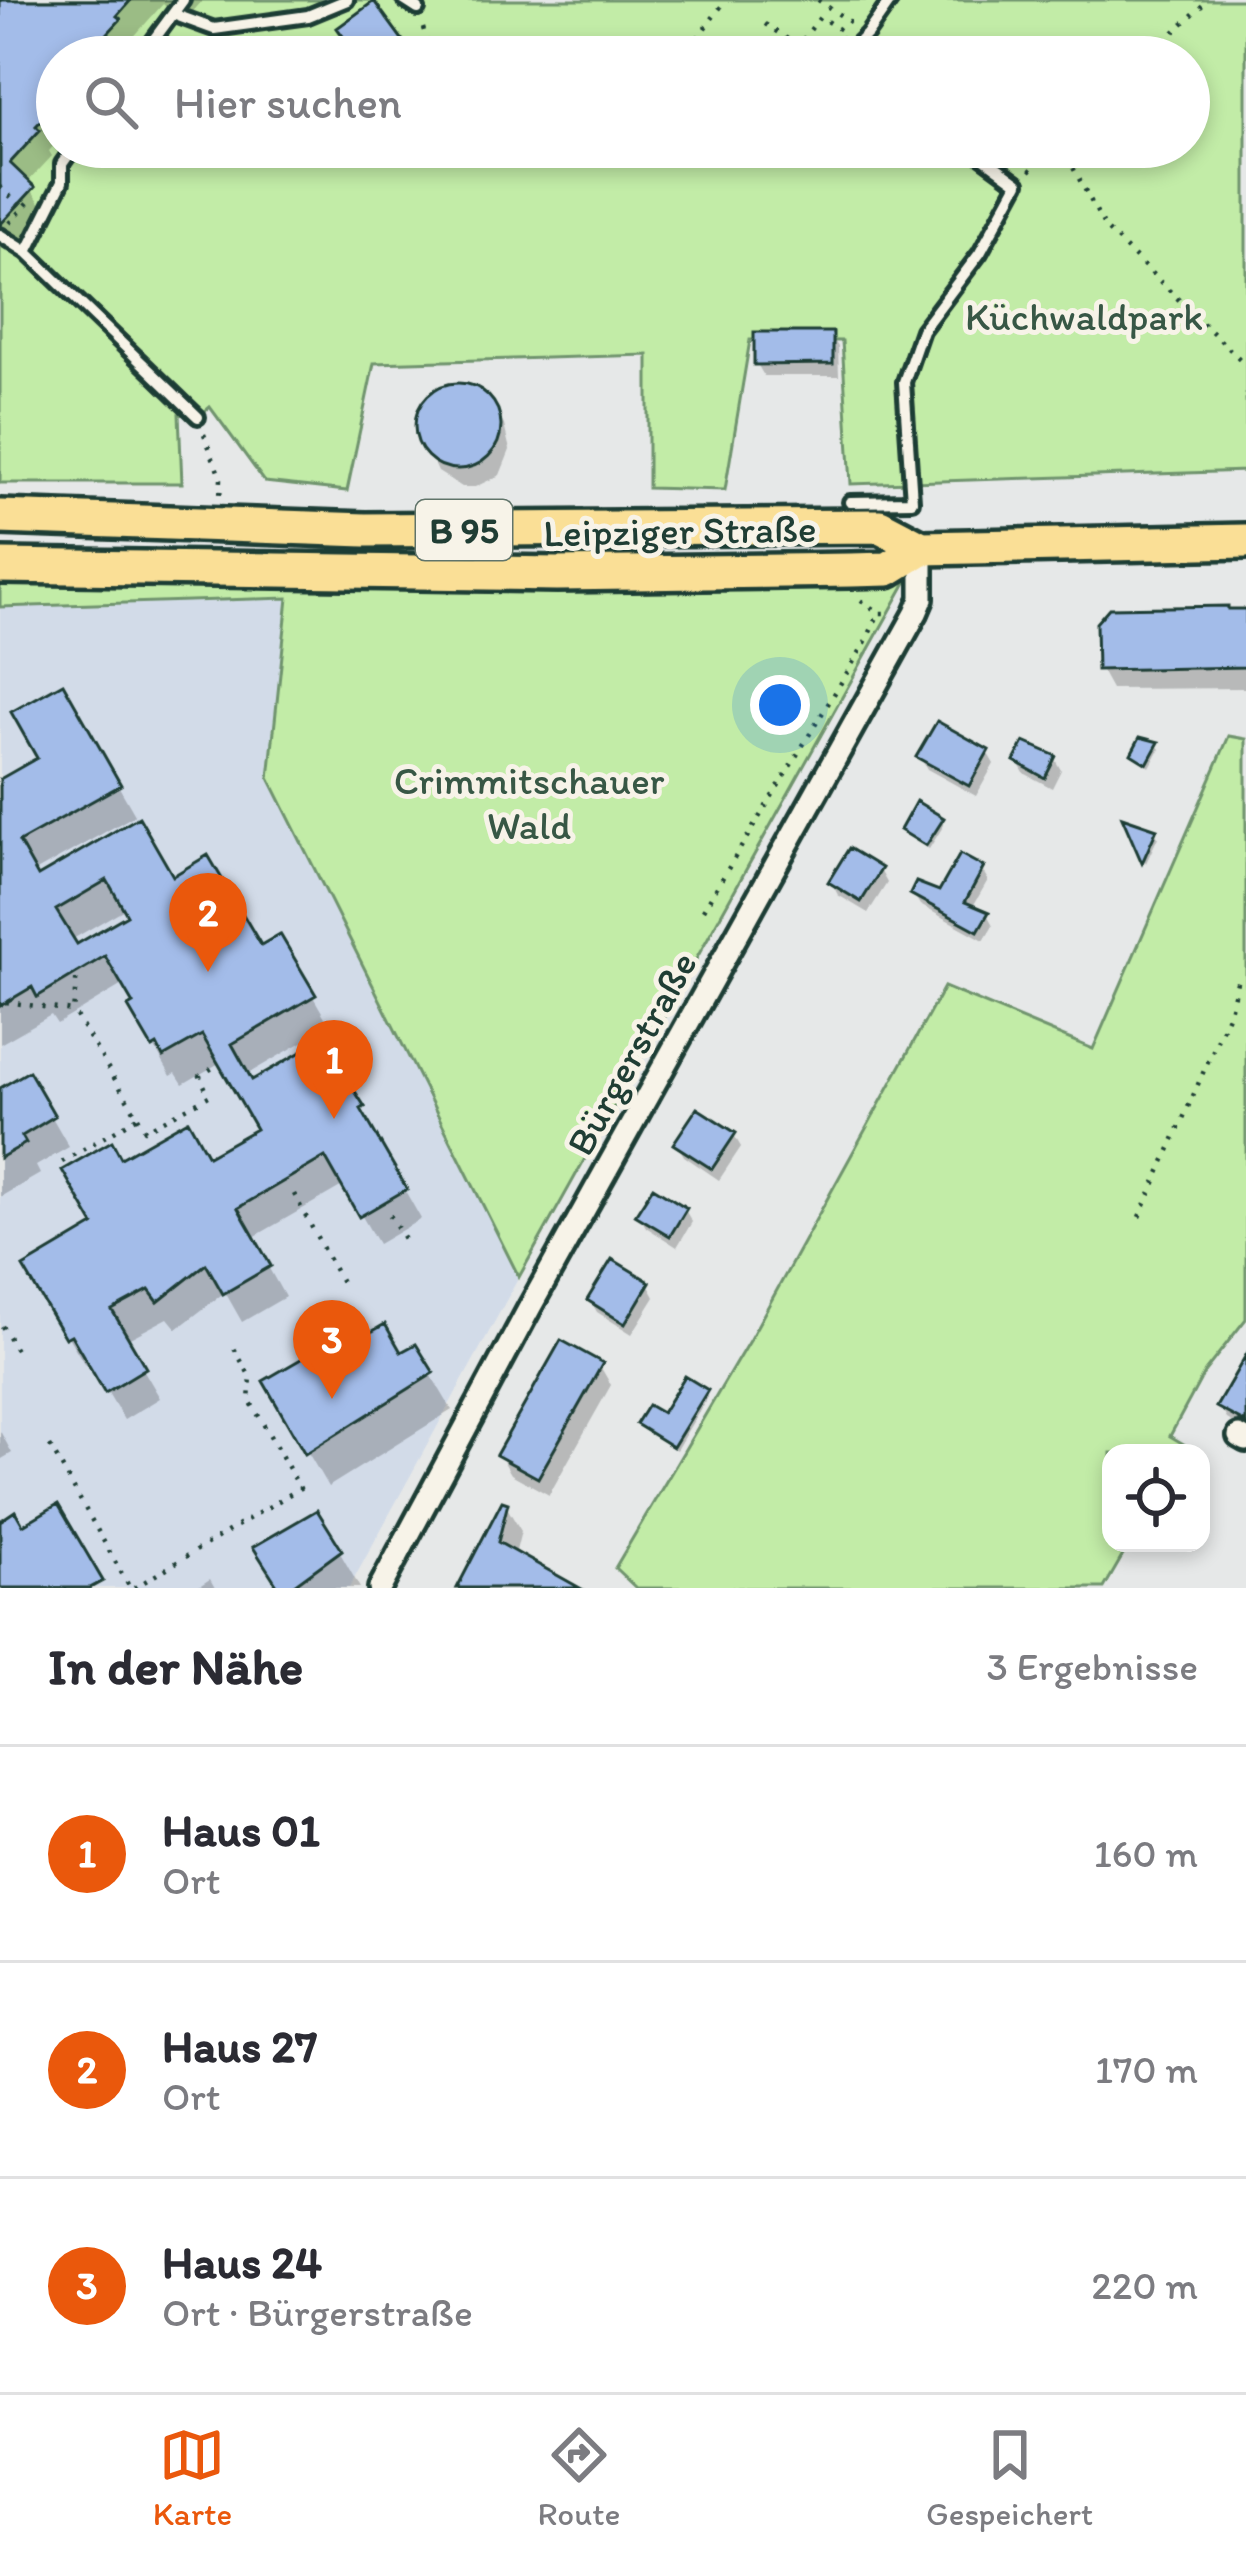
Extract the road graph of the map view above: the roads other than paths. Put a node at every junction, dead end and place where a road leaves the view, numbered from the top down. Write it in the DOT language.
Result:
graph roads {
  1 [pos="183,0"];
  2 [pos="347,0"];
  3 [pos="404,0"];
  4 [pos="891,0"];
  5 [pos="418,9"];
  6 [pos="173,14"];
  7 [pos="157,36"];
  8 [pos="863,36"];
  9 [pos="62,168"];
  10 [pos="998,168"];
  11 [pos="0,235"];
  12 [pos="27,252"];
  13 [pos="198,417"];
  14 [pos="850,502"];
  15 [pos="0,517"];
  16 [pos="1246,542"];
  17 [pos="922,548"];
  18 [pos="0,566"];
  19 [pos="380,1588"];
  1 -- 6 [label="lane"];
  2 -- 6 [label="lane"];
  3 -- 5 [label="lane"];
  4 -- 8 [label="lane"];
  6 -- 7 [label="lane"];
  9 -- 12 [label="lane"];
  10 -- 14 [label="lane"];
  11 -- 12 [label="lane"];
  12 -- 13 [label="lane"];
  15 -- 17 [label="main road, Leipziger Straße / B 95"];
  16 -- 17 [label="main road, Leipziger Straße / B 95"];
  17 -- 18 [label="main road, Leipziger Straße / B 95"];
  17 -- 19 [label="street, Bürgerstraße"];
}
